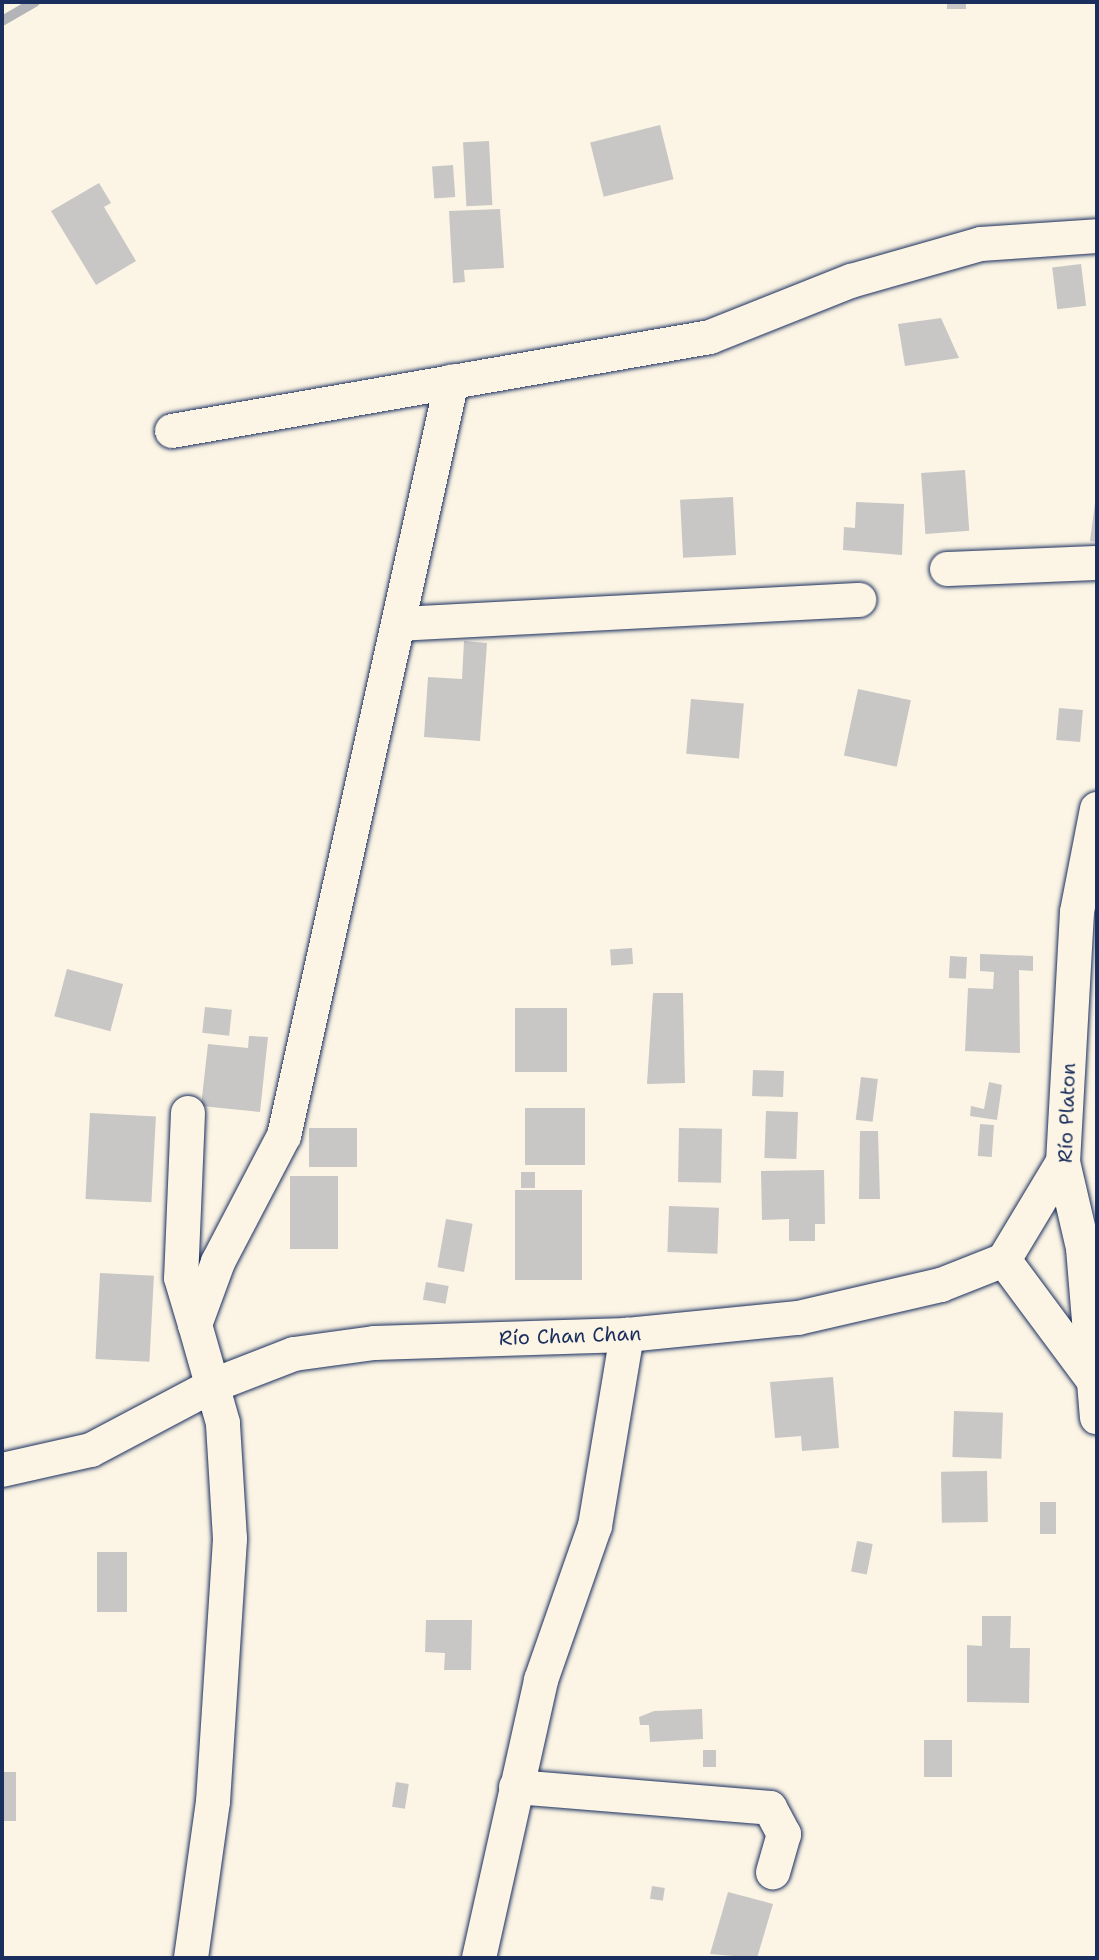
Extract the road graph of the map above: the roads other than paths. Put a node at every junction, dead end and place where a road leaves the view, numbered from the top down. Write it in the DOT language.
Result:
graph roads {
  1 [pos="1097,236"];
  2 [pos="452,381"];
  3 [pos="172,431"];
  4 [pos="1097,563"];
  5 [pos="947,569"];
  6 [pos="859,600"];
  7 [pos="399,624"];
  8 [pos="1097,809"];
  9 [pos="188,1113"];
  10 [pos="1063,1162"];
  11 [pos="1004,1260"];
  12 [pos="195,1325"];
  13 [pos="627,1335"];
  14 [pos="1093,1380"];
  15 [pos="214,1385"];
  16 [pos="1097,1417"];
  17 [pos="2,1470"];
  18 [pos="516,1787"];
  19 [pos="773,1872"];
  20 [pos="191,1958"];
  21 [pos="479,1958"];
  1 -- 2 [label="street"];
  2 -- 3 [label="street"];
  2 -- 7 [label="street"];
  4 -- 5 [label="street"];
  6 -- 7 [label="street"];
  7 -- 12 [label="street"];
  8 -- 10 [label="street, Río Platon"];
  9 -- 12 [label="street"];
  10 -- 11 [label="street"];
  10 -- 14 [label="street, Río Platon"];
  11 -- 13 [label="street, Río Chan Chan"];
  11 -- 14 [label="street"];
  12 -- 15 [label="street"];
  13 -- 15 [label="street, Río Chan Chan"];
  13 -- 18 [label="street"];
  14 -- 16 [label="street, Río Platon"];
  15 -- 17 [label="street, Río Chan Chan"];
  15 -- 20 [label="street"];
  18 -- 19 [label="street"];
  18 -- 21 [label="street"];
}
